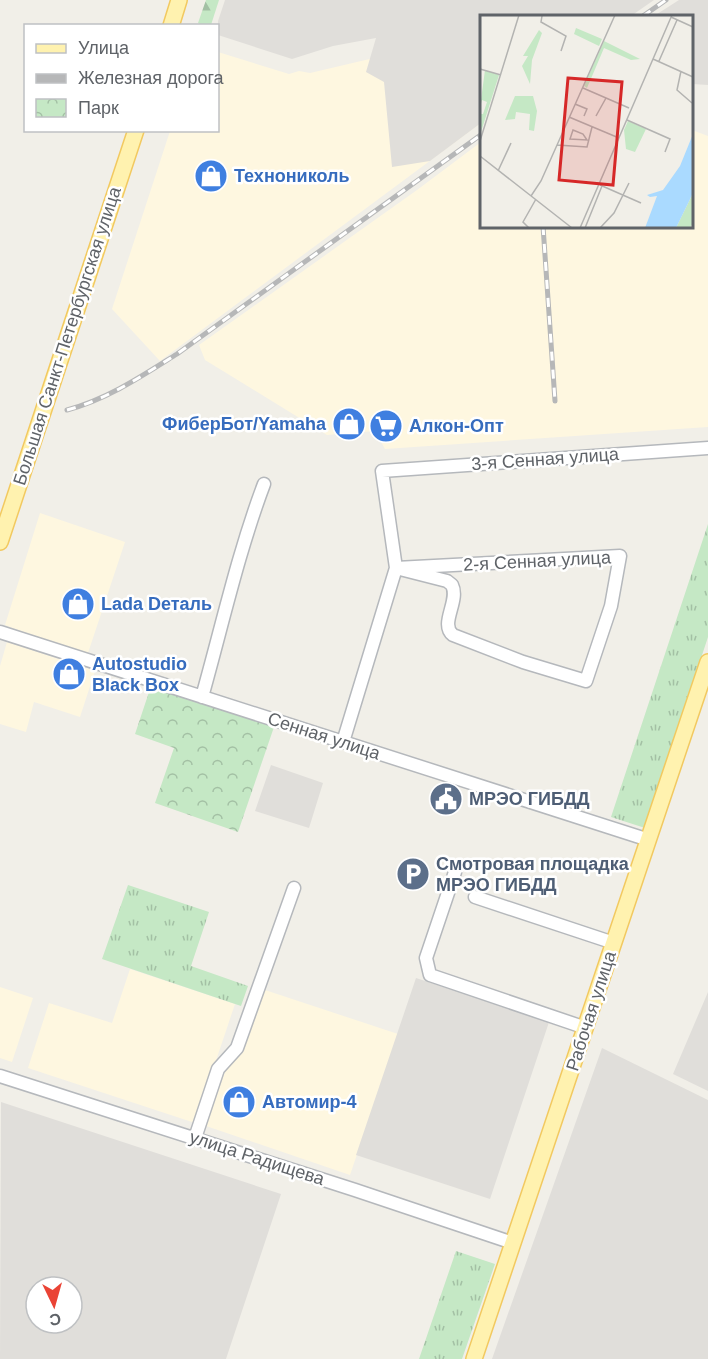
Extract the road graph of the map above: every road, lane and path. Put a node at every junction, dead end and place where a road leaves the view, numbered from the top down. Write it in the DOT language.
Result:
graph roads {
  1 [pos="179,0"];
  2 [pos="172,24"];
  3 [pos="135,132"];
  4 [pos="708,448"];
  5 [pos="264,484"];
  6 [pos="0,542"];
  7 [pos="396,568"];
  8 [pos="0,632"];
  9 [pos="708,662"];
  10 [pos="202,697"];
  11 [pos="343,742"];
  12 [pos="649,840"];
  13 [pos="455,872"];
  14 [pos="294,888"];
  15 [pos="475,897"];
  16 [pos="614,943"];
  17 [pos="586,1028"];
  18 [pos="0,1076"];
  19 [pos="195,1138"];
  20 [pos="513,1244"];
  21 [pos="474,1359"];
  1 -- 2 [label="main road"];
  3 -- 6 [label="main road, Большая Санкт-Петербургская улица"];
  4 -- 7 [label="street, 3-я Сенная улица"];
  5 -- 10 [label="street"];
  7 -- 7 [label="street, 2-я Сенная улица"];
  7 -- 11 [label="street"];
  8 -- 10 [label="street, Сенная улица"];
  9 -- 12 [label="main road, Рабочая улица"];
  10 -- 11 [label="street, Сенная улица"];
  11 -- 12 [label="street, Сенная улица"];
  12 -- 16 [label="main road, Рабочая улица"];
  13 -- 17 [label="street"];
  14 -- 19 [label="street"];
  15 -- 16 [label="street"];
  16 -- 17 [label="main road, Рабочая улица"];
  17 -- 20 [label="main road, Рабочая улица"];
  18 -- 19 [label="street, улица Радищева"];
  19 -- 20 [label="street, улица Радищева"];
  20 -- 21 [label="main road, Рабочая улица"];
}
